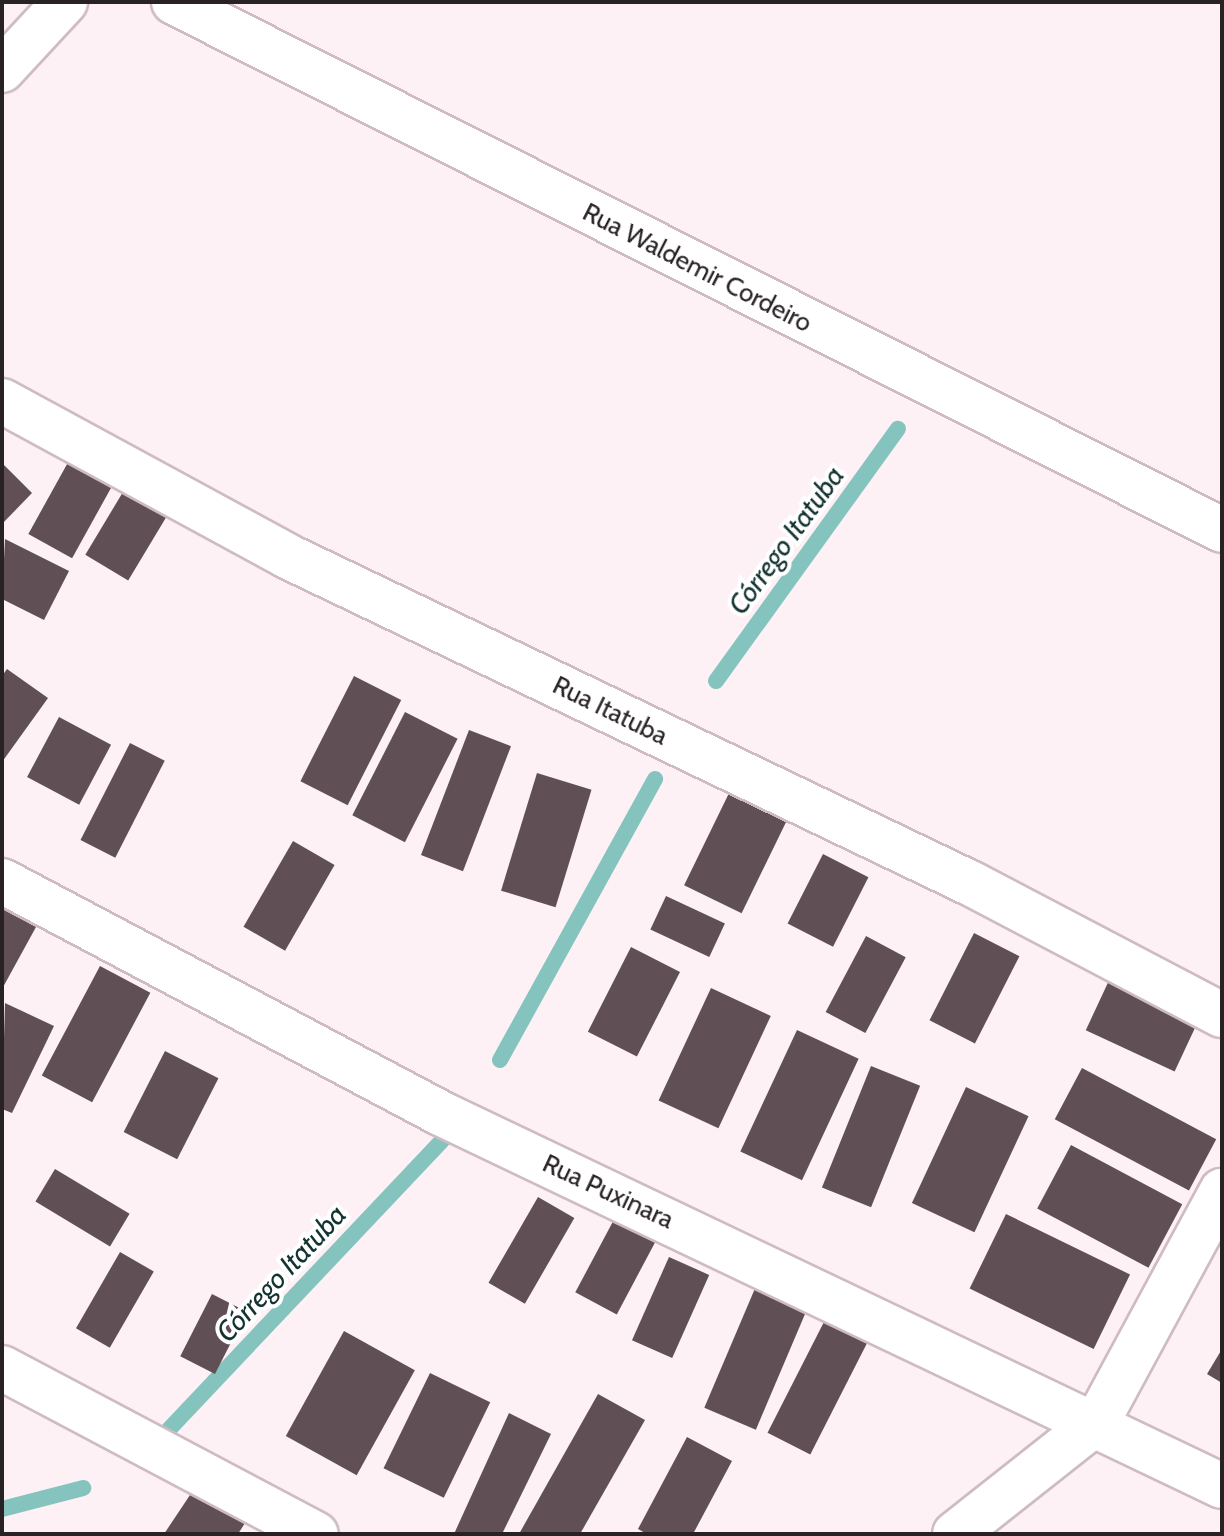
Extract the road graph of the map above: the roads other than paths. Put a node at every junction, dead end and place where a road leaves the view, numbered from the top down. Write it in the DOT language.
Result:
graph roads {
  1 [pos="65,2"];
  2 [pos="174,2"];
  3 [pos="2,70"];
  4 [pos="2,401"];
  5 [pos="1222,530"];
  6 [pos="2,881"];
  7 [pos="1222,1015"];
  8 [pos="1222,1191"];
  9 [pos="2,1368"];
  10 [pos="1097,1422"];
  11 [pos="1222,1486"];
  12 [pos="316,1534"];
  13 [pos="955,1534"];
  1 -- 3 [label="street"];
  2 -- 5 [label="street, Rua Waldemir Cordeiro"];
  4 -- 7 [label="street, Rua Itatuba"];
  6 -- 10 [label="street, Rua Puxinara"];
  8 -- 10 [label="street"];
  9 -- 12 [label="street"];
  10 -- 11 [label="street, Rua Puxinara"];
  10 -- 13 [label="street"];
}
